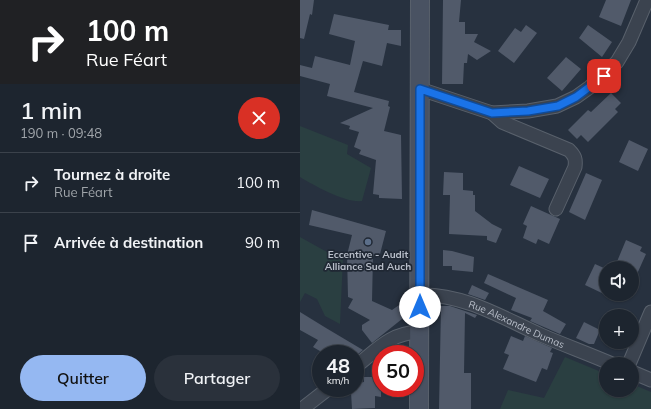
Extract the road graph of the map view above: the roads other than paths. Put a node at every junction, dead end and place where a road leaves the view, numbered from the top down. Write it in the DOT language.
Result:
graph roads {
  1 [pos="420,0"];
  2 [pos="647,0"];
  3 [pos="420,89"];
  4 [pos="492,113"];
  5 [pos="556,209"];
  6 [pos="420,295"];
  7 [pos="651,312"];
  8 [pos="420,332"];
  9 [pos="632,357"];
  10 [pos="599,359"];
  11 [pos="364,360"];
  12 [pos="639,375"];
  13 [pos="651,380"];
  14 [pos="317,397"];
  15 [pos="302,409"];
  16 [pos="419,409"];
  1 -- 3 [label="main road"];
  2 -- 4 [label="street"];
  3 -- 4 [label="street"];
  3 -- 6 [label="main road"];
  4 -- 5 [label="street"];
  6 -- 8 [label="main road"];
  6 -- 10 [label="street, Rue Alexandre Dumas"];
  7 -- 9 [label="street"];
  8 -- 11 [label="street"];
  8 -- 16 [label="main road"];
  12 -- 13 [label="street"];
  14 -- 15 [label="street"];
}
